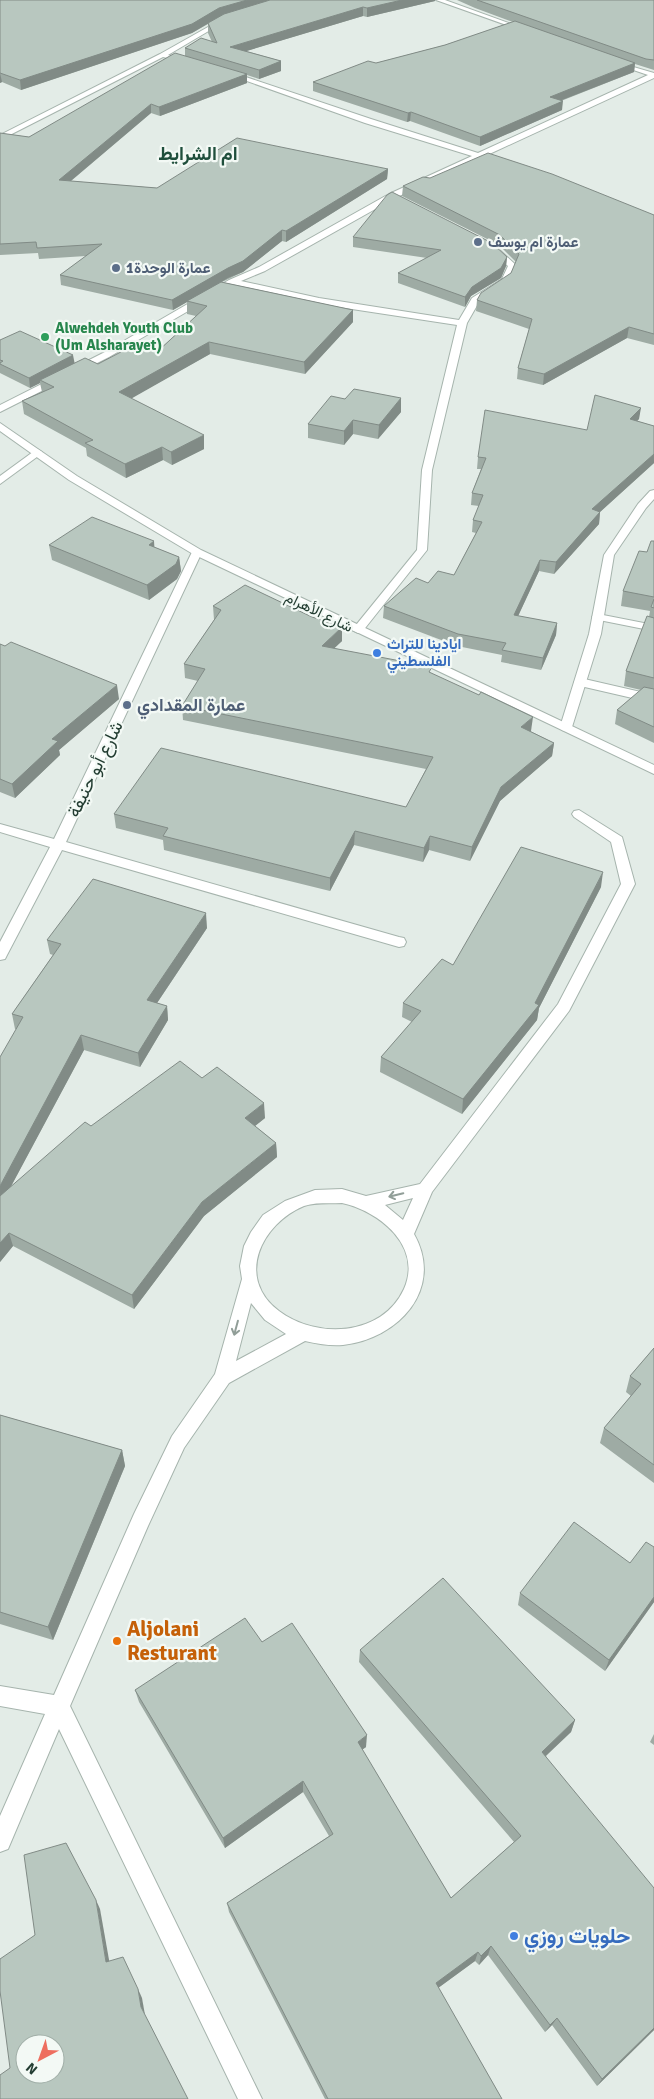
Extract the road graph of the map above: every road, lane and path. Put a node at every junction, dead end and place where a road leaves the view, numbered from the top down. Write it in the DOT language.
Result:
graph roads {
  1 [pos="439,0"];
  2 [pos="230,18"];
  3 [pos="530,32"];
  4 [pos="162,55"];
  5 [pos="610,60"];
  6 [pos="198,64"];
  7 [pos="224,72"];
  8 [pos="654,75"];
  9 [pos="2,136"];
  10 [pos="478,155"];
  11 [pos="487,158"];
  12 [pos="480,241"];
  13 [pos="232,282"];
  14 [pos="462,323"];
  15 [pos="0,409"];
  16 [pos="0,426"];
  17 [pos="37,452"];
  18 [pos="0,481"];
  19 [pos="654,493"];
  20 [pos="197,552"];
  21 [pos="598,617"];
  22 [pos="654,628"];
  23 [pos="358,630"];
  24 [pos="580,682"];
  25 [pos="654,699"];
  26 [pos="566,727"];
  27 [pos="654,770"];
  28 [pos="579,814"];
  29 [pos="0,828"];
  30 [pos="58,845"];
  31 [pos="399,942"];
  32 [pos="0,955"];
  33 [pos="424,1189"];
  34 [pos="367,1202"];
  35 [pos="406,1233"];
  36 [pos="249,1281"];
  37 [pos="302,1334"];
  38 [pos="223,1377"];
  39 [pos="0,1696"];
  40 [pos="59,1706"];
  41 [pos="0,1841"];
  42 [pos="250,2099"];
  1 -- 3 [label="street"];
  2 -- 4 [label="street"];
  4 -- 6 [label="street"];
  4 -- 9 [label="street"];
  5 -- 8 [label="street"];
  7 -- 10 [label="street"];
  8 -- 10 [label="street"];
  10 -- 11 [label="street"];
  10 -- 13 [label="street"];
  12 -- 14 [label="street"];
  13 -- 14 [label="street"];
  13 -- 15 [label="street"];
  14 -- 23 [label="street"];
  16 -- 17 [label="street, شارع الأهرام"];
  17 -- 18 [label="street"];
  17 -- 20 [label="street, شارع الأهرام"];
  19 -- 21 [label="street"];
  20 -- 23 [label="street, شارع الأهرام"];
  20 -- 30 [label="street, شارع أبو حنيفة"];
  21 -- 22 [label="street"];
  21 -- 24 [label="street"];
  23 -- 26 [label="street, شارع الأهرام"];
  24 -- 25 [label="street"];
  24 -- 26 [label="street"];
  26 -- 27 [label="street, شارع الأهرام"];
  28 -- 33 [label="street"];
  29 -- 30 [label="street"];
  30 -- 31 [label="street"];
  30 -- 32 [label="street, شارع أبو حنيفة"];
  33 -- 34 [label="street, one-way"];
  33 -- 35 [label="street"];
  34 -- 35 [label="street"];
  34 -- 36 [label="street"];
  35 -- 37 [label="street"];
  36 -- 37 [label="street"];
  36 -- 38 [label="street, one-way"];
  37 -- 38 [label="street"];
  38 -- 40 [label="street"];
  39 -- 40 [label="street"];
  40 -- 41 [label="street"];
  40 -- 42 [label="street"];
}
